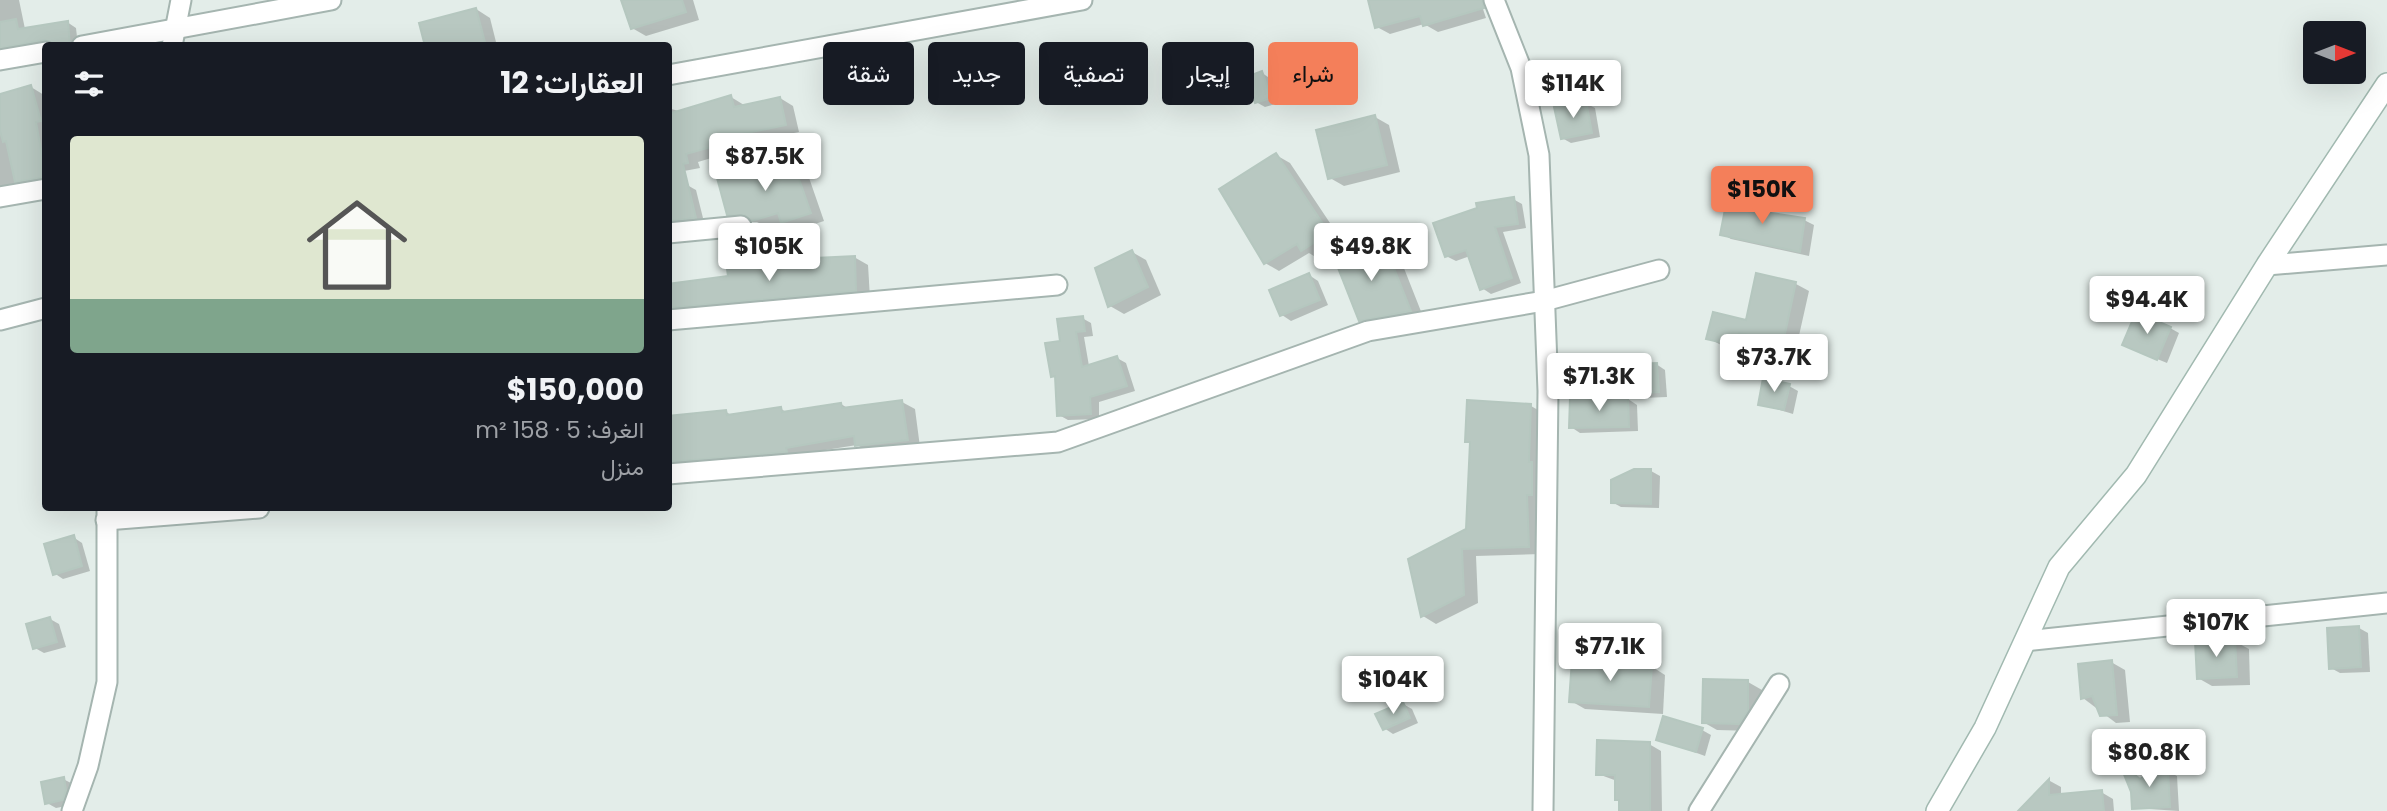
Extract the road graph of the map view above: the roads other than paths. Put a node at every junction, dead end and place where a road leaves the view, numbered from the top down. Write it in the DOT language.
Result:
graph roads {
  1 [pos="181,0"];
  2 [pos="331,0"];
  3 [pos="1082,0"];
  4 [pos="1494,0"];
  5 [pos="173,37"];
  6 [pos="122,42"];
  7 [pos="42,53"];
  8 [pos="0,60"];
  9 [pos="672,74"];
  10 [pos="2387,84"];
  11 [pos="42,189"];
  12 [pos="0,197"];
  13 [pos="741,226"];
  14 [pos="672,233"];
  15 [pos="2387,256"];
  16 [pos="2267,265"];
  17 [pos="1659,270"];
  18 [pos="1057,285"];
  19 [pos="1544,302"];
  20 [pos="42,308"];
  21 [pos="0,320"];
  22 [pos="672,320"];
  23 [pos="672,474"];
  24 [pos="183,511"];
  25 [pos="107,514"];
  26 [pos="2387,603"];
  27 [pos="2025,641"];
  28 [pos="1779,684"];
  29 [pos="72,811"];
  30 [pos="1543,811"];
  31 [pos="1699,811"];
  32 [pos="1937,811"];
  1 -- 5 [label="street"];
  2 -- 5 [label="street"];
  3 -- 9 [label="street"];
  4 -- 19 [label="street"];
  5 -- 6 [label="street"];
  7 -- 8 [label="street"];
  10 -- 16 [label="street"];
  11 -- 12 [label="street"];
  13 -- 14 [label="street"];
  15 -- 16 [label="street"];
  16 -- 27 [label="street"];
  17 -- 19 [label="street"];
  18 -- 22 [label="street"];
  19 -- 23 [label="street"];
  19 -- 30 [label="street"];
  20 -- 21 [label="street"];
  24 -- 25 [label="street"];
  25 -- 29 [label="street"];
  26 -- 27 [label="street"];
  27 -- 32 [label="street"];
  28 -- 31 [label="street"];
}
